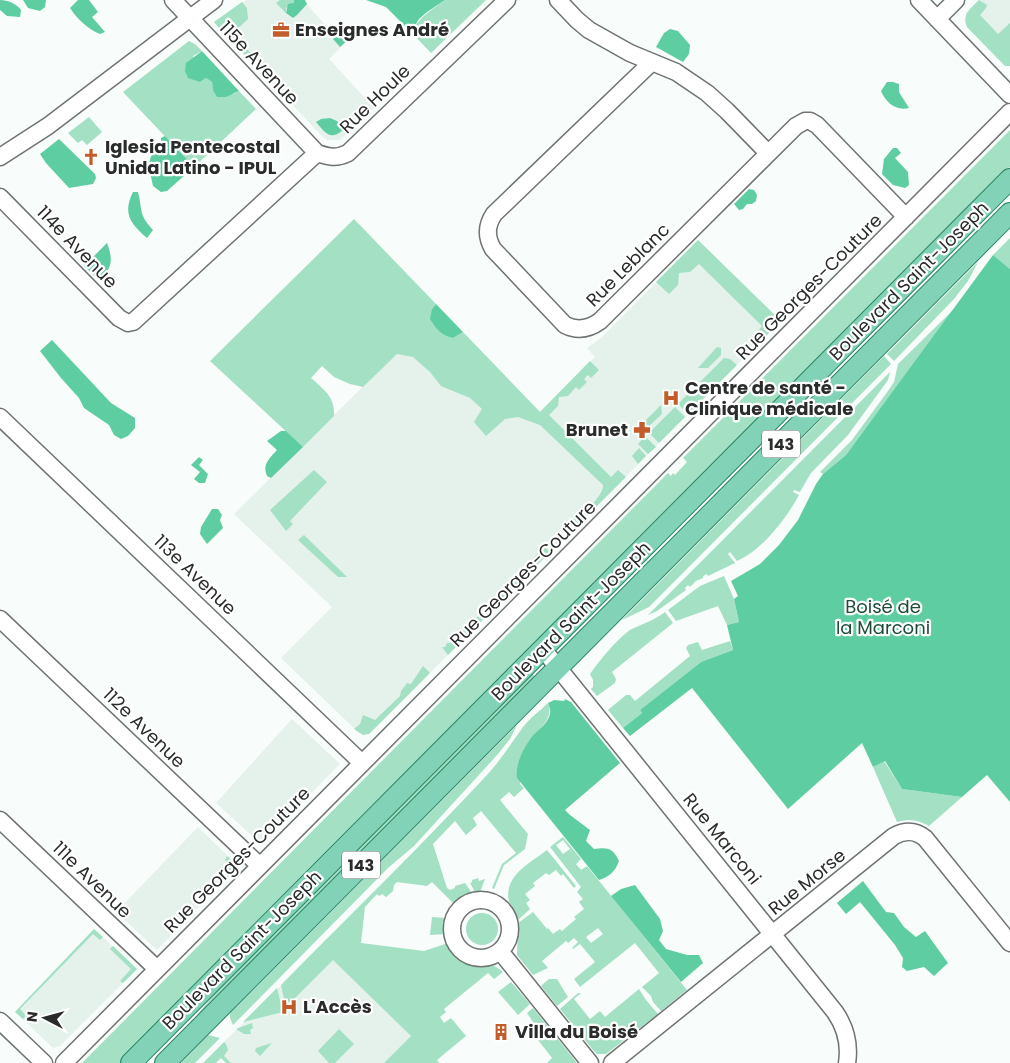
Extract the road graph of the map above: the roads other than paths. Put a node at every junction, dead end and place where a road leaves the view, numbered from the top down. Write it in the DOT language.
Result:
graph roads {
  1 [pos="173,0"];
  2 [pos="214,0"];
  3 [pos="507,0"];
  4 [pos="558,0"];
  5 [pos="919,0"];
  6 [pos="956,0"];
  7 [pos="190,18"];
  8 [pos="937,19"];
  9 [pos="652,62"];
  10 [pos="1010,95"];
  11 [pos="1010,112"];
  12 [pos="317,153"];
  13 [pos="768,153"];
  14 [pos="0,157"];
  15 [pos="1010,180"];
  16 [pos="0,197"];
  17 [pos="1010,213"];
  18 [pos="906,217"];
  19 [pos="0,417"];
  20 [pos="0,619"];
  21 [pos="543,649"];
  22 [pos="558,668"];
  23 [pos="362,763"];
  24 [pos="0,820"];
  25 [pos="260,866"];
  26 [pos="774,934"];
  27 [pos="1010,943"];
  28 [pos="500,951"];
  29 [pos="157,969"];
  30 [pos="0,1021"];
  31 [pos="44,1063"];
  32 [pos="64,1063"];
  33 [pos="131,1063"];
  34 [pos="165,1063"];
  35 [pos="590,1063"];
  36 [pos="612,1063"];
  37 [pos="847,1063"];
  1 -- 7 [label="street, 115e Avenue"];
  2 -- 7 [label="street"];
  3 -- 12 [label="street, Rue Houle"];
  4 -- 9 [label="street"];
  5 -- 8 [label="street"];
  6 -- 8 [label="street"];
  7 -- 12 [label="street, 115e Avenue"];
  7 -- 14 [label="street"];
  8 -- 10 [label="street"];
  9 -- 13 [label="street"];
  9 -- 13 [label="street, Rue Leblanc"];
  11 -- 18 [label="street, Rue Georges-Couture"];
  12 -- 16 [label="street, 114e Avenue"];
  13 -- 18 [label="street, Rue Leblanc"];
  15 -- 21 [label="main road, Boulevard Saint-Joseph / 143"];
  17 -- 22 [label="main road, Boulevard Saint-Joseph / 143"];
  18 -- 23 [label="street, Rue Georges-Couture"];
  19 -- 23 [label="street, 113e Avenue"];
  20 -- 25 [label="street, 112e Avenue"];
  21 -- 22 [label="street, Rue Marconi"];
  21 -- 33 [label="main road, Boulevard Saint-Joseph / 143"];
  22 -- 26 [label="street, Rue Marconi"];
  22 -- 34 [label="main road, Boulevard Saint-Joseph / 143"];
  23 -- 25 [label="street, Rue Georges-Couture"];
  24 -- 29 [label="street, 111e Avenue"];
  25 -- 29 [label="street, Rue Georges-Couture"];
  26 -- 27 [label="street, Rue Morse"];
  26 -- 36 [label="street, Rue Morse"];
  26 -- 37 [label="street, Rue Marconi"];
  28 -- 35 [label="street"];
  29 -- 32 [label="street, Rue Georges-Couture"];
  30 -- 31 [label="street"];
}
